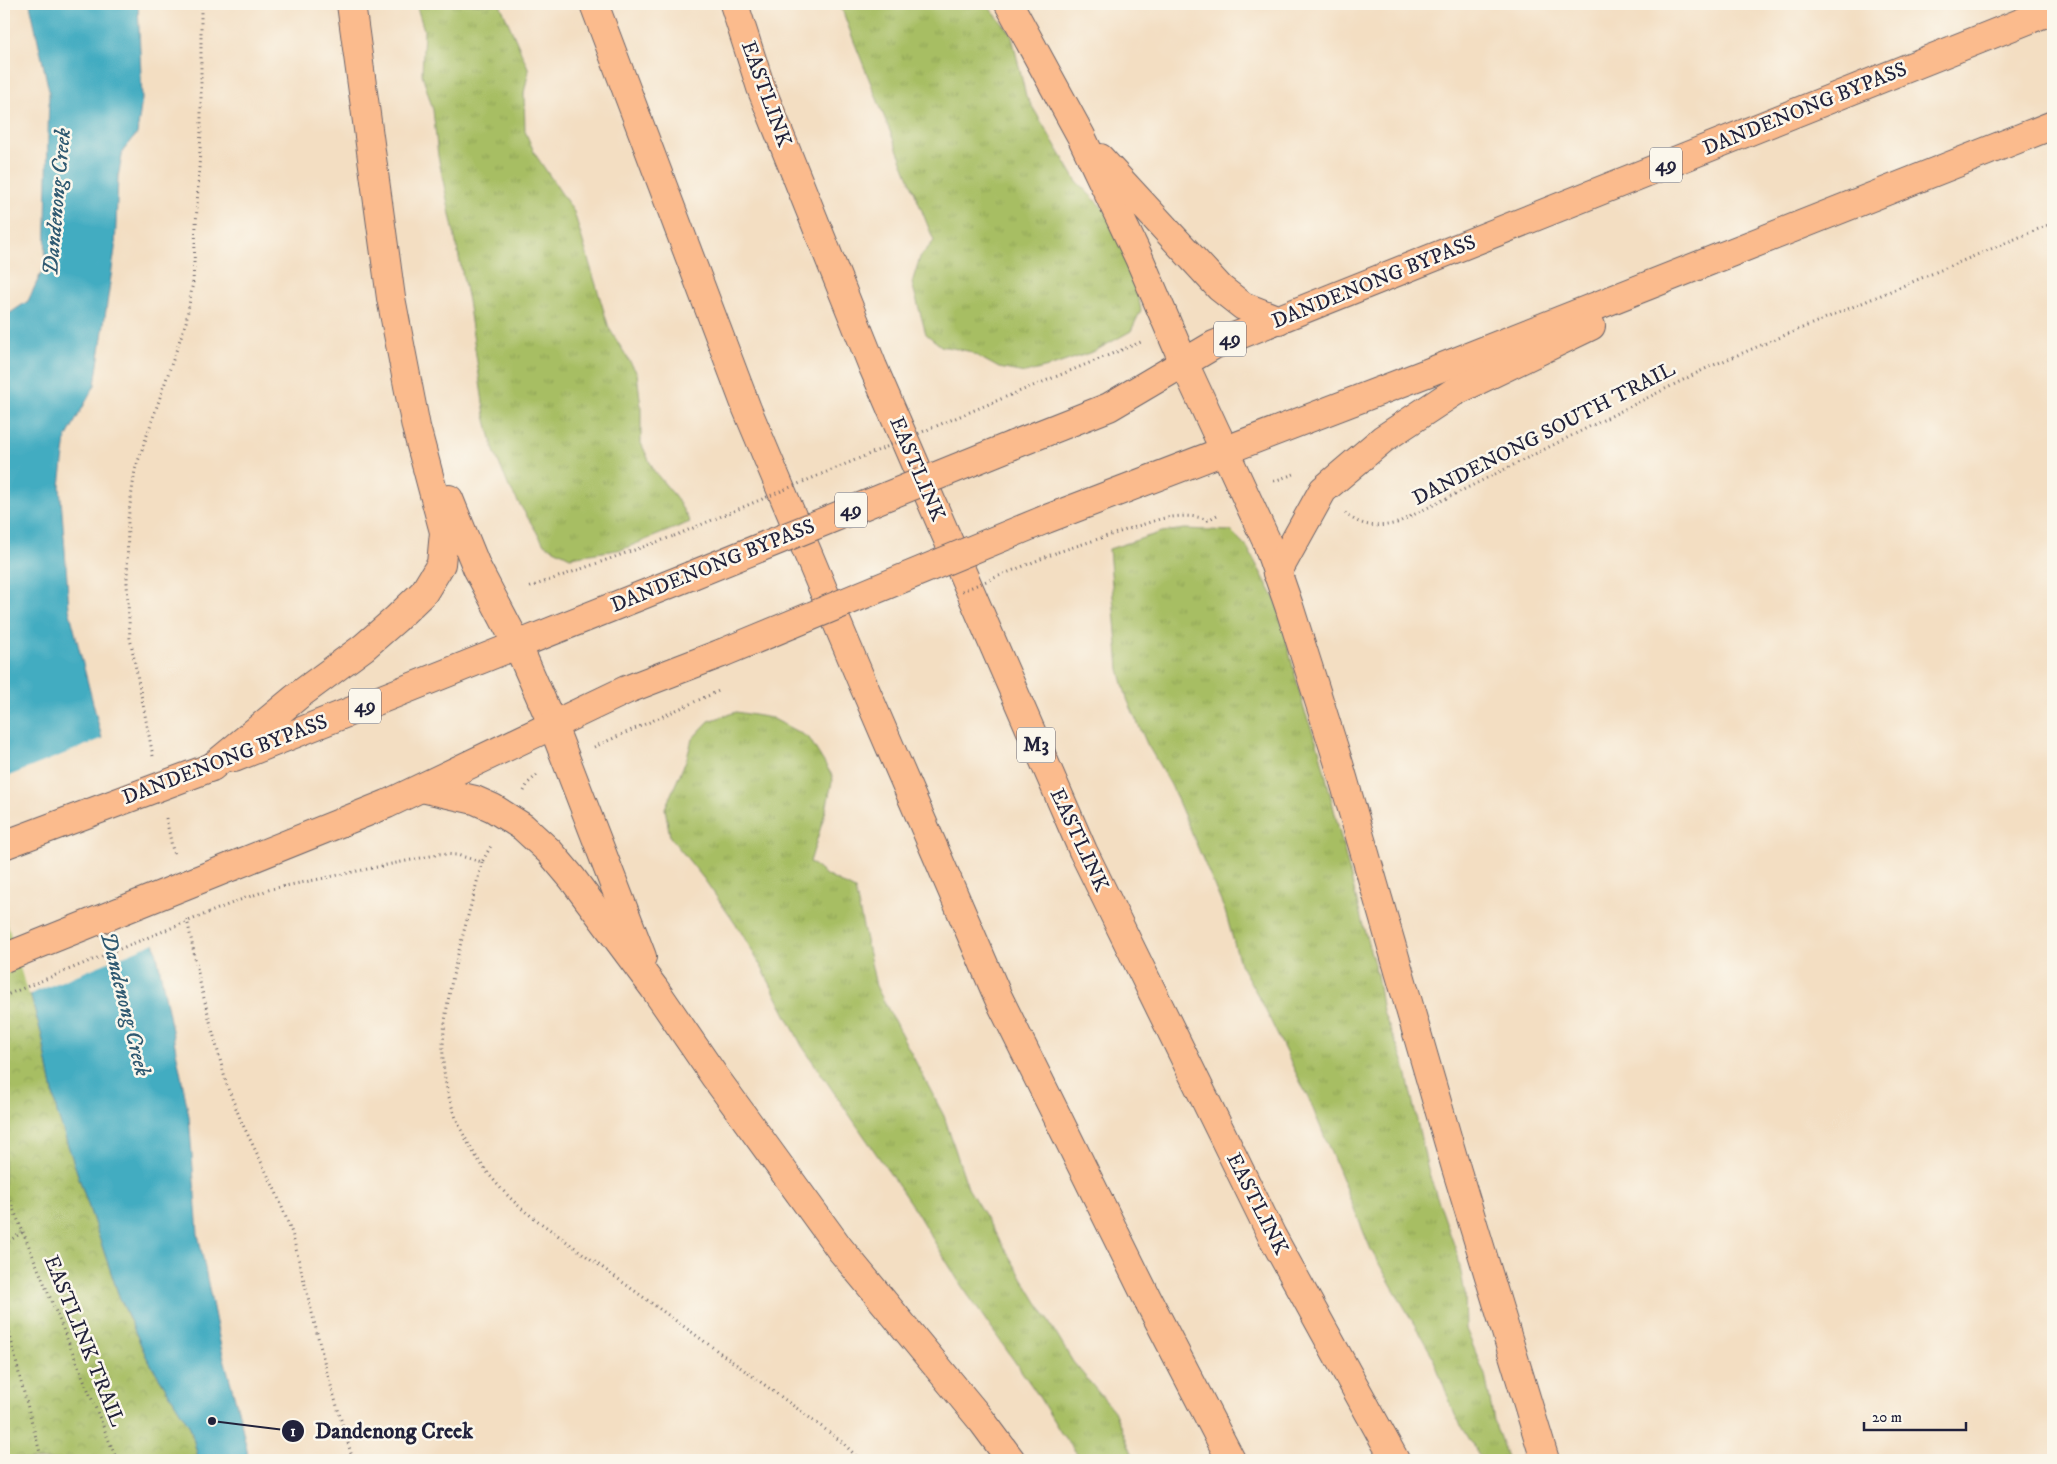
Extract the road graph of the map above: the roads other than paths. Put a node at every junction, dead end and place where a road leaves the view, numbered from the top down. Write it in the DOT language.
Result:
graph roads {
  1 [pos="351,4"];
  2 [pos="594,4"];
  3 [pos="734,4"];
  4 [pos="1009,4"];
  5 [pos="2053,10"];
  6 [pos="2053,125"];
  7 [pos="1081,136"];
  8 [pos="1801,225"];
  9 [pos="1279,320"];
  10 [pos="1184,363"];
  11 [pos="408,382"];
  12 [pos="1225,450"];
  13 [pos="1278,573"];
  14 [pos="518,646"];
  15 [pos="553,726"];
  16 [pos="212,767"];
  17 [pos="422,788"];
  18 [pos="4,845"];
  19 [pos="4,958"];
  20 [pos="654,988"];
  21 [pos="1011,1460"];
  22 [pos="1232,1460"];
  23 [pos="1395,1460"];
  24 [pos="1545,1460"];
  1 -- 11 [label="highway"];
  2 -- 22 [label="highway"];
  3 -- 23 [label="highway, EASTLINK / M3"];
  4 -- 7 [label="highway"];
  5 -- 9 [label="highway, DANDENONG BYPASS / 49"];
  6 -- 8 [label="highway"];
  7 -- 9 [label="highway"];
  7 -- 10 [label="highway"];
  8 -- 12 [label="highway"];
  8 -- 13 [label="highway"];
  9 -- 10 [label="highway, DANDENONG BYPASS / 49"];
  10 -- 12 [label="highway"];
  10 -- 14 [label="highway, DANDENONG BYPASS / 49, bridge"];
  11 -- 14 [label="highway"];
  11 -- 16 [label="highway"];
  12 -- 13 [label="highway"];
  12 -- 15 [label="highway, bridge"];
  13 -- 24 [label="highway"];
  14 -- 15 [label="highway"];
  14 -- 16 [label="highway, DANDENONG BYPASS / 49"];
  15 -- 17 [label="highway"];
  15 -- 20 [label="highway"];
  16 -- 18 [label="highway, DANDENONG BYPASS / 49, bridge"];
  17 -- 19 [label="highway, bridge"];
  17 -- 20 [label="highway"];
  20 -- 21 [label="highway"];
}
